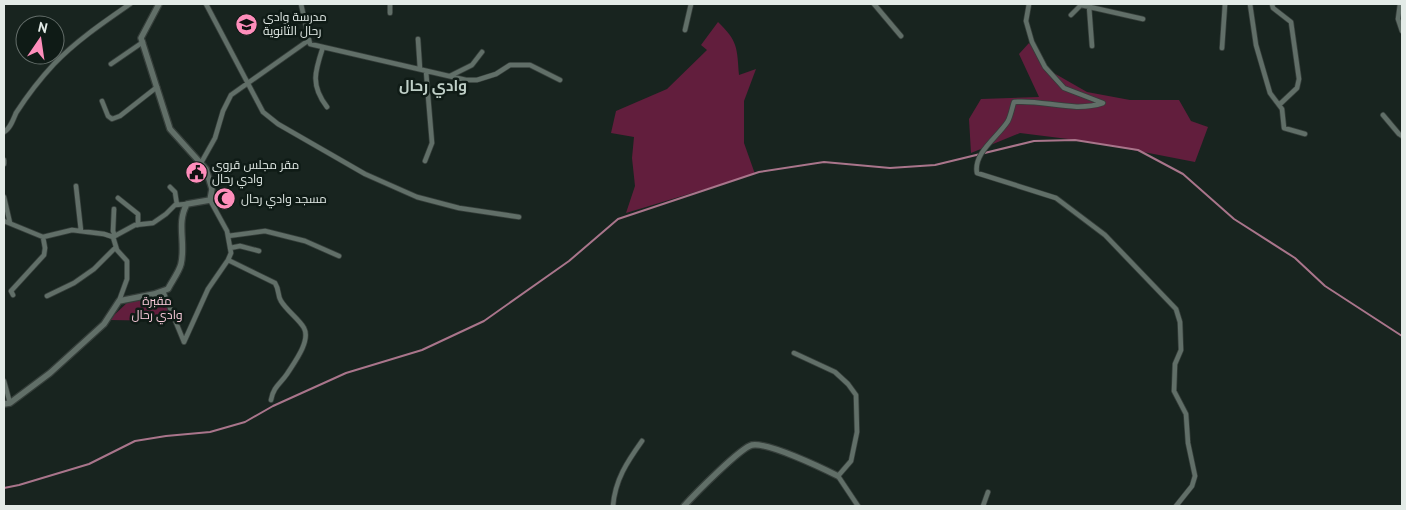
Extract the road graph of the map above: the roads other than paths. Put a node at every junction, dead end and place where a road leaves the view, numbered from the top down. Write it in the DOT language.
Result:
graph roads {
  1 [pos="130,4"];
  2 [pos="159,4"];
  3 [pos="206,4"];
  4 [pos="301,4"];
  5 [pos="390,4"];
  6 [pos="692,4"];
  7 [pos="874,4"];
  8 [pos="1029,4"];
  9 [pos="1082,4"];
  10 [pos="1225,4"];
  11 [pos="1250,4"];
  12 [pos="1272,4"];
  13 [pos="1400,4"];
  14 [pos="1089,6"];
  15 [pos="390,13"];
  16 [pos="1071,15"];
  17 [pos="1143,19"];
  18 [pos="685,30"];
  19 [pos="1402,31"];
  20 [pos="901,36"];
  21 [pos="418,39"];
  22 [pos="310,40"];
  23 [pos="143,42"];
  24 [pos="1092,46"];
  25 [pos="323,47"];
  26 [pos="1222,48"];
  27 [pos="482,52"];
  28 [pos="111,64"];
  29 [pos="420,69"];
  30 [pos="426,71"];
  31 [pos="450,76"];
  32 [pos="560,80"];
  33 [pos="248,84"];
  34 [pos="157,87"];
  35 [pos="102,101"];
  36 [pos="1279,105"];
  37 [pos="327,107"];
  38 [pos="1383,115"];
  39 [pos="4,132"];
  40 [pos="1305,134"];
  41 [pos="1402,136"];
  42 [pos="4,160"];
  43 [pos="425,161"];
  44 [pos="200,163"];
  45 [pos="4,164"];
  46 [pos="76,186"];
  47 [pos="170,187"];
  48 [pos="4,197"];
  49 [pos="118,198"];
  50 [pos="210,200"];
  51 [pos="187,204"];
  52 [pos="177,205"];
  53 [pos="114,209"];
  54 [pos="519,217"];
  55 [pos="4,221"];
  56 [pos="10,223"];
  57 [pos="138,225"];
  58 [pos="80,231"];
  59 [pos="114,236"];
  60 [pos="228,236"];
  61 [pos="43,238"];
  62 [pos="116,247"];
  63 [pos="230,248"];
  64 [pos="259,251"];
  65 [pos="338,256"];
  66 [pos="228,260"];
  67 [pos="163,291"];
  68 [pos="13,295"];
  69 [pos="47,296"];
  70 [pos="119,301"];
  71 [pos="794,354"];
  72 [pos="4,381"];
  73 [pos="271,400"];
  74 [pos="7,403"];
  75 [pos="642,441"];
  76 [pos="838,476"];
  77 [pos="988,492"];
  78 [pos="613,506"];
  79 [pos="684,506"];
  80 [pos="858,506"];
  81 [pos="983,506"];
  82 [pos="1176,506"];
  1 -- 39 [label="street"];
  2 -- 23 [label="street"];
  3 -- 33 [label="street"];
  4 -- 22 [label="street"];
  5 -- 15 [label="street"];
  6 -- 18 [label="street"];
  7 -- 20 [label="street"];
  8 -- 82 [label="street"];
  9 -- 14 [label="street"];
  9 -- 16 [label="street"];
  10 -- 26 [label="street"];
  11 -- 36 [label="street"];
  12 -- 36 [label="street"];
  13 -- 19 [label="street"];
  14 -- 17 [label="street"];
  14 -- 24 [label="street"];
  21 -- 29 [label="street"];
  22 -- 25 [label="street"];
  22 -- 33 [label="street"];
  23 -- 28 [label="street"];
  23 -- 34 [label="street"];
  25 -- 29 [label="street"];
  25 -- 37 [label="street"];
  27 -- 31 [label="street"];
  29 -- 30 [label="street"];
  30 -- 31 [label="street"];
  30 -- 43 [label="street"];
  31 -- 32 [label="street"];
  33 -- 44 [label="street"];
  33 -- 54 [label="street"];
  34 -- 35 [label="street"];
  34 -- 44 [label="street"];
  36 -- 40 [label="street"];
  38 -- 41 [label="street"];
  42 -- 45 [label="street"];
  44 -- 50 [label="street"];
  46 -- 58 [label="street"];
  47 -- 52 [label="street"];
  48 -- 56 [label="street"];
  49 -- 57 [label="street"];
  50 -- 51 [label="street"];
  50 -- 60 [label="street"];
  51 -- 52 [label="street"];
  51 -- 67 [label="street"];
  52 -- 57 [label="street"];
  53 -- 59 [label="street"];
  55 -- 56 [label="street"];
  56 -- 61 [label="street"];
  57 -- 59 [label="street"];
  58 -- 59 [label="street"];
  58 -- 61 [label="street"];
  59 -- 62 [label="street"];
  60 -- 63 [label="street"];
  60 -- 65 [label="street"];
  61 -- 68 [label="street"];
  62 -- 69 [label="street"];
  62 -- 70 [label="street"];
  63 -- 64 [label="street"];
  63 -- 66 [label="street"];
  66 -- 67 [label="street"];
  66 -- 73 [label="street"];
  67 -- 70 [label="street"];
  70 -- 74 [label="street"];
  71 -- 76 [label="street"];
  72 -- 74 [label="street"];
  75 -- 78 [label="street"];
  76 -- 79 [label="street"];
  76 -- 80 [label="street"];
  77 -- 81 [label="street"];
}
